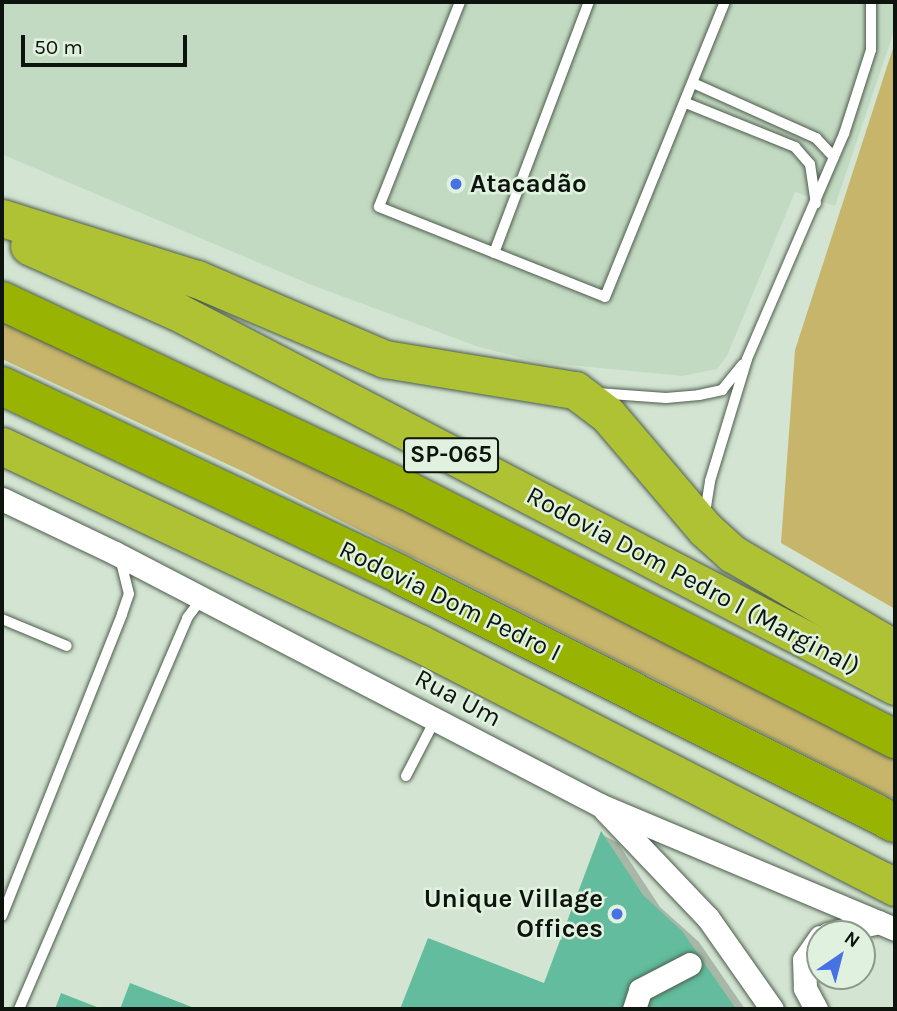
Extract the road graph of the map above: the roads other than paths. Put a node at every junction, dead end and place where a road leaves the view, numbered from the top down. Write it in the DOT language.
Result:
graph roads {
  1 [pos="460,2"];
  2 [pos="589,2"];
  3 [pos="726,2"];
  4 [pos="871,2"];
  5 [pos="693,83"];
  6 [pos="686,103"];
  7 [pos="834,157"];
  8 [pos="816,206"];
  9 [pos="2,218"];
  10 [pos="2,235"];
  11 [pos="494,253"];
  12 [pos="2,301"];
  13 [pos="747,359"];
  14 [pos="2,386"];
  15 [pos="575,390"];
  16 [pos="2,446"];
  17 [pos="2,499"];
  18 [pos="705,529"];
  19 [pos="115,553"];
  20 [pos="202,598"];
  21 [pos="2,619"];
  22 [pos="67,646"];
  23 [pos="895,649"];
  24 [pos="895,686"];
  25 [pos="436,718"];
  26 [pos="895,738"];
  27 [pos="405,776"];
  28 [pos="600,805"];
  29 [pos="895,823"];
  30 [pos="895,887"];
  31 [pos="2,916"];
  32 [pos="888,925"];
  33 [pos="806,957"];
  34 [pos="690,964"];
  35 [pos="806,990"];
  36 [pos="806,990"];
  37 [pos="19,1009"];
  38 [pos="634,1009"];
  39 [pos="772,1009"];
  40 [pos="816,1009"];
  1 -- 11 [label="lane"];
  2 -- 11 [label="lane"];
  3 -- 5 [label="lane"];
  4 -- 7 [label="lane"];
  5 -- 6 [label="lane"];
  5 -- 7 [label="lane"];
  6 -- 8 [label="lane"];
  6 -- 11 [label="lane"];
  7 -- 8 [label="lane"];
  8 -- 13 [label="lane"];
  9 -- 15 [label="highway"];
  10 -- 24 [label="highway, Rodovia Dom Pedro I (Marginal) / SP-065"];
  12 -- 26 [label="highway, SP-065"];
  13 -- 15 [label="lane"];
  13 -- 18 [label="lane"];
  14 -- 29 [label="highway, Rodovia Dom Pedro I"];
  15 -- 18 [label="highway"];
  16 -- 30 [label="highway"];
  17 -- 19 [label="street, Rua Um"];
  18 -- 23 [label="highway"];
  19 -- 20 [label="street, Rua Um"];
  19 -- 31 [label="lane"];
  20 -- 25 [label="street, Rua Um"];
  20 -- 37 [label="lane"];
  21 -- 22 [label="lane"];
  25 -- 27 [label="lane"];
  25 -- 28 [label="street, Rua Um"];
  28 -- 32 [label="street, Rua Um"];
  28 -- 39 [label="street"];
  33 -- 36 [label="street"];
  34 -- 38 [label="street"];
  35 -- 40 [label="street"];
}
